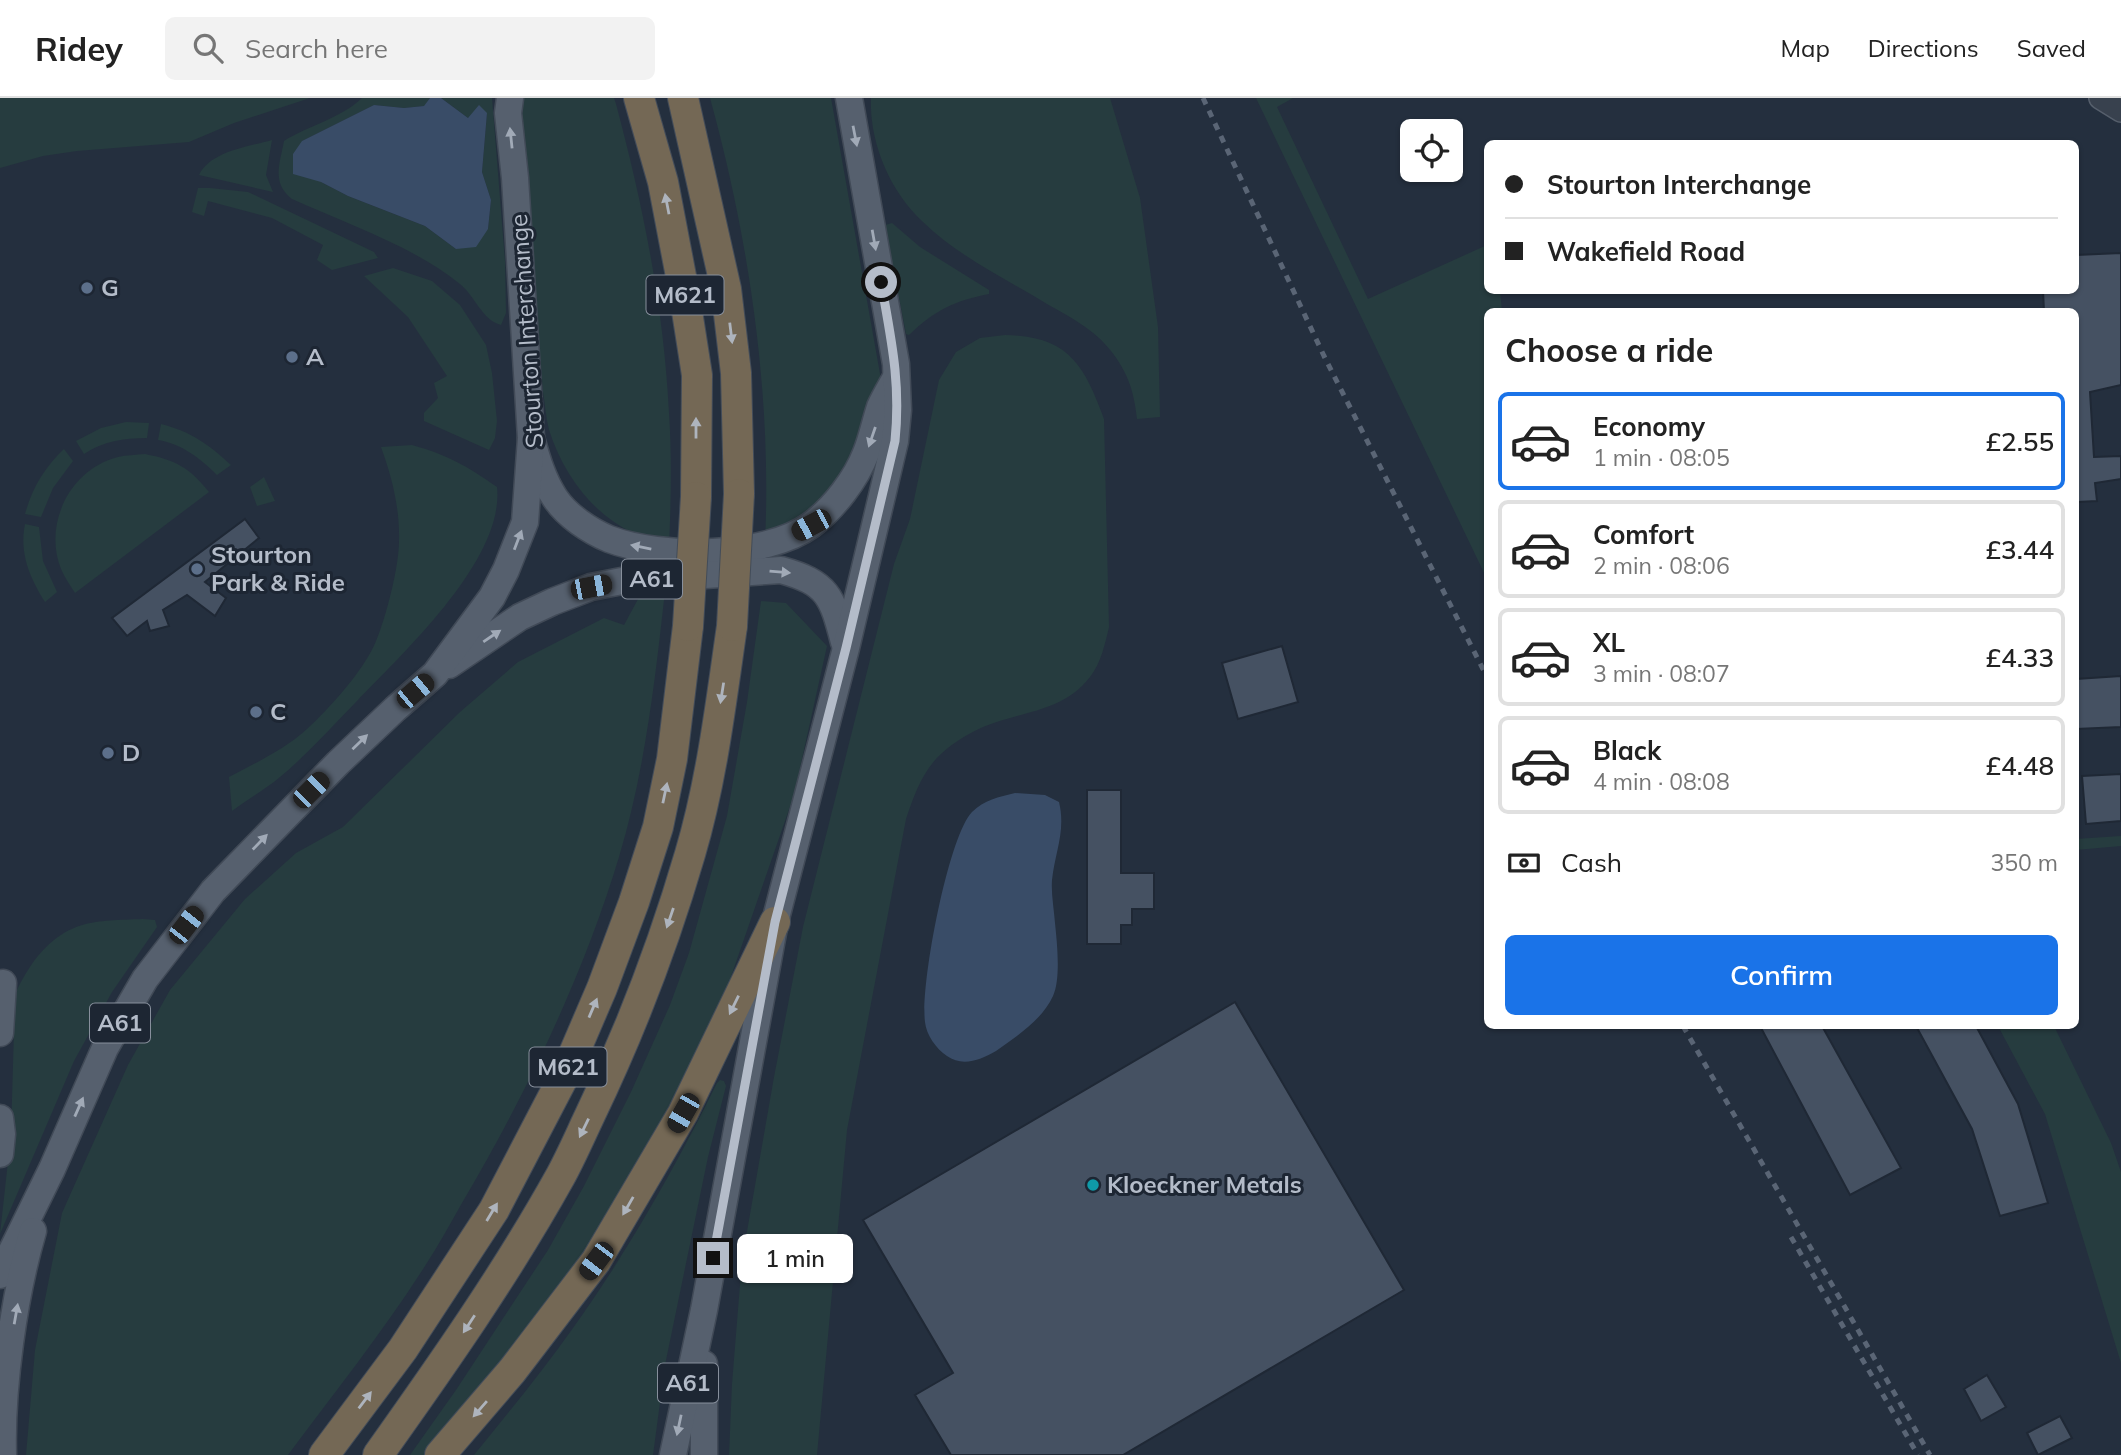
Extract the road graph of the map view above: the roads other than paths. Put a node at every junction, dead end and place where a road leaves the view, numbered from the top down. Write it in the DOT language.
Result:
graph roads {
  1 [pos="510,98"];
  2 [pos="639,98"];
  3 [pos="683,98"];
  4 [pos="849,98"];
  5 [pos="2100,98"];
  6 [pos="2121,111"];
  7 [pos="897,374"];
  8 [pos="531,439"];
  9 [pos="846,648"];
  10 [pos="435,674"];
  11 [pos="775,922"];
  12 [pos="3,983"];
  13 [pos="0,1033"];
  14 [pos="0,1118"];
  15 [pos="0,1154"];
  16 [pos="52,1169"];
  17 [pos="0,1275"];
  18 [pos="704,1310"];
  19 [pos="3,1455"];
  20 [pos="324,1455"];
  21 [pos="378,1455"];
  22 [pos="440,1455"];
  23 [pos="673,1455"];
  24 [pos="704,1455"];
  8 -- 1 [label="main road, Stourton Interchange / A61, one-way"];
  20 -- 2 [label="highway, M621, one-way, bridge"];
  3 -- 21 [label="highway, M621, one-way, bridge"];
  4 -- 7 [label="main road, A61, one-way"];
  5 -- 6 [label="street"];
  7 -- 8 [label="main road, Stourton Interchange / A61, one-way"];
  7 -- 9 [label="main road, A61"];
  10 -- 8 [label="main road, A61, one-way"];
  10 -- 9 [label="main road, A61, one-way"];
  9 -- 11 [label="main road, A61"];
  16 -- 10 [label="main road, A61, one-way"];
  11 -- 18 [label="main road, A61"];
  11 -- 22 [label="highway, one-way"];
  12 -- 13 [label="main road"];
  14 -- 15 [label="main road"];
  16 -- 17 [label="main road"];
  19 -- 16 [label="main road, A61, one-way"];
  18 -- 23 [label="main road, A61, one-way"];
  18 -- 24 [label="main road"];
}
